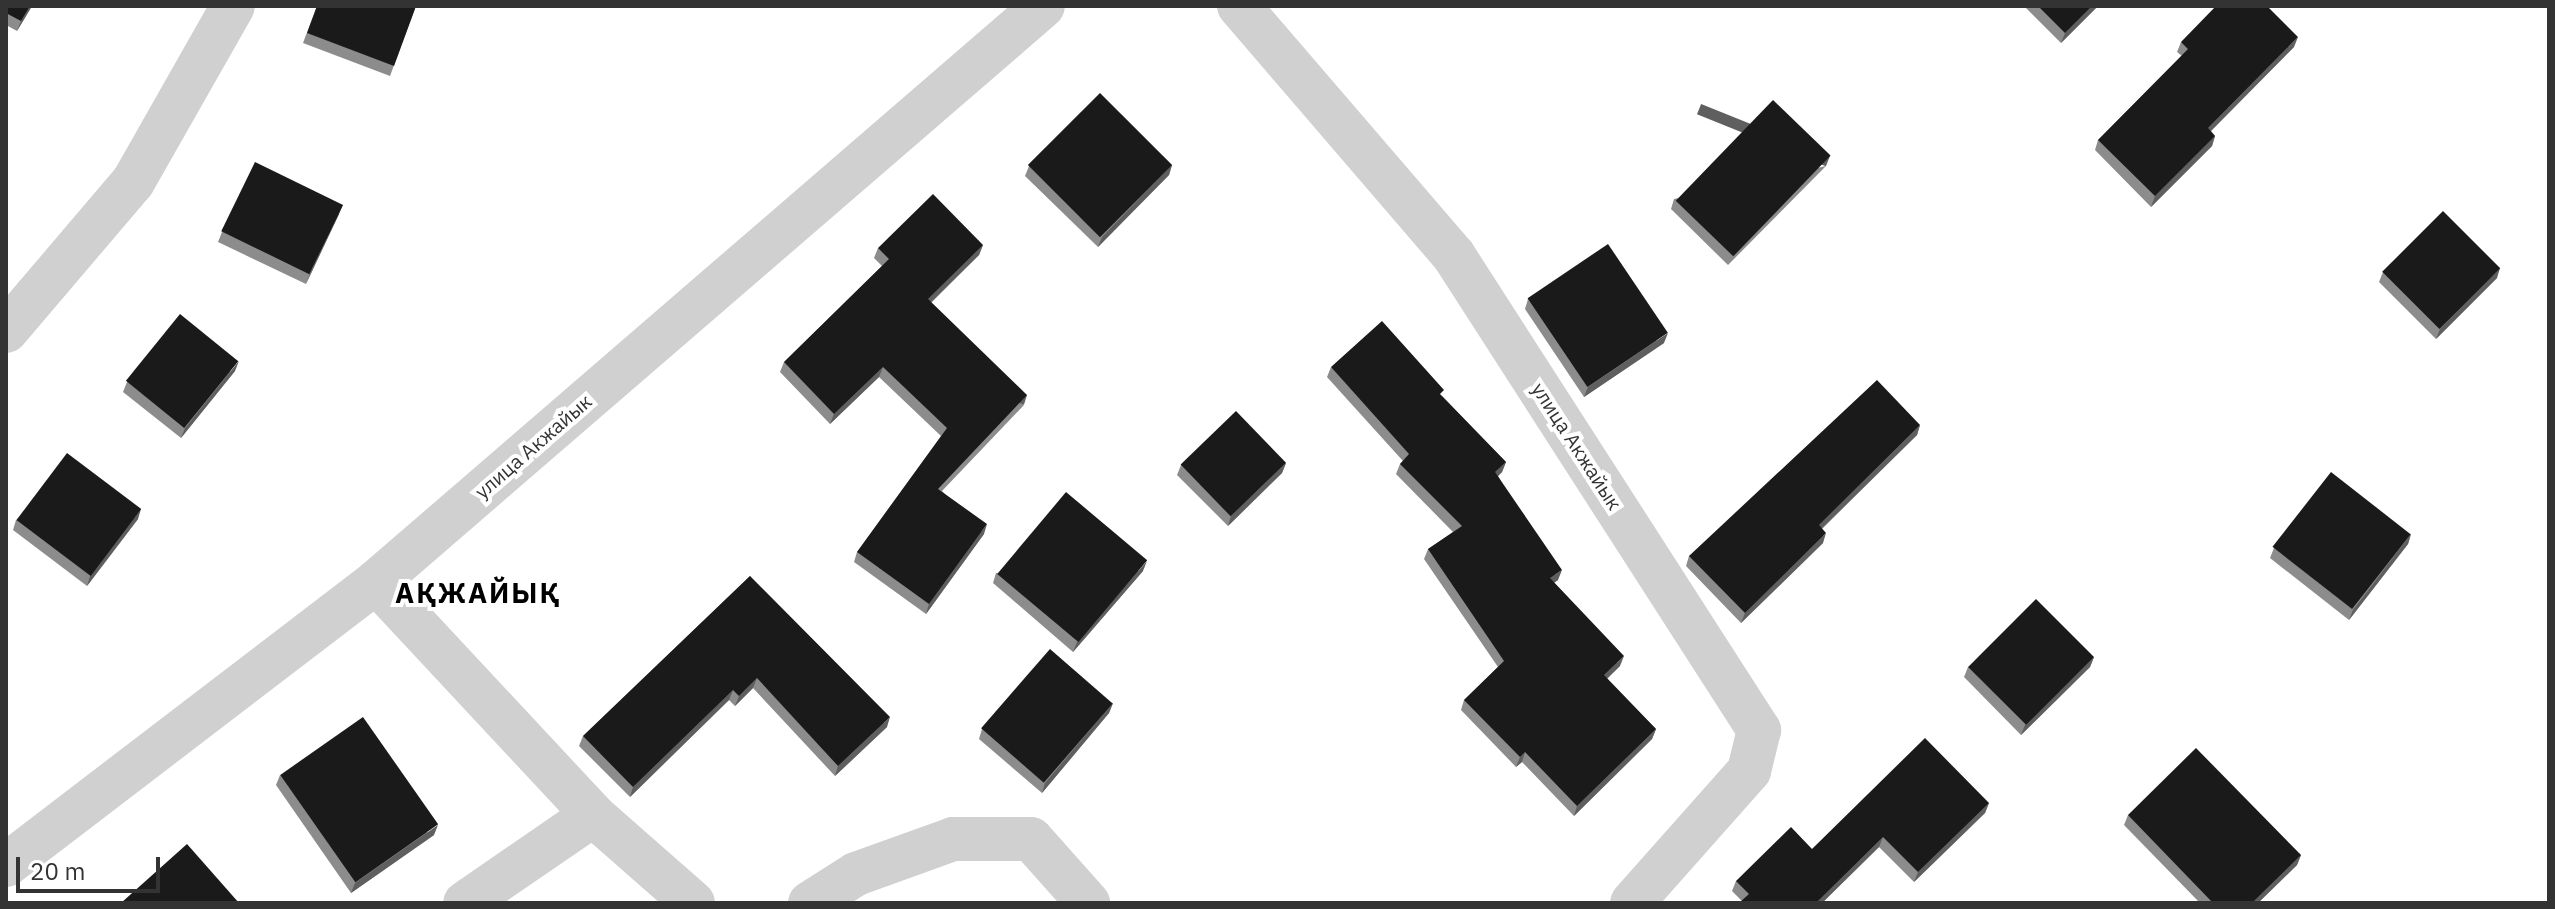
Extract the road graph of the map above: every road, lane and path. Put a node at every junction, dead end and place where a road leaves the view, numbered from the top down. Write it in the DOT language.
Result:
graph roads {
  1 [pos="233,6"];
  2 [pos="1043,6"];
  3 [pos="1239,6"];
  4 [pos="6,331"];
  5 [pos="376,582"];
  6 [pos="593,815"];
  7 [pos="6,865"];
  8 [pos="465,903"];
  9 [pos="693,903"];
  10 [pos="810,903"];
  11 [pos="1088,903"];
  12 [pos="1632,903"];
  1 -- 4 [label="street"];
  2 -- 5 [label="street, улица Акжайык"];
  3 -- 12 [label="street, улица Акжайык"];
  5 -- 6 [label="street"];
  5 -- 7 [label="street, улица Акжайык"];
  6 -- 8 [label="street"];
  6 -- 9 [label="street"];
  10 -- 11 [label="street"];
}
